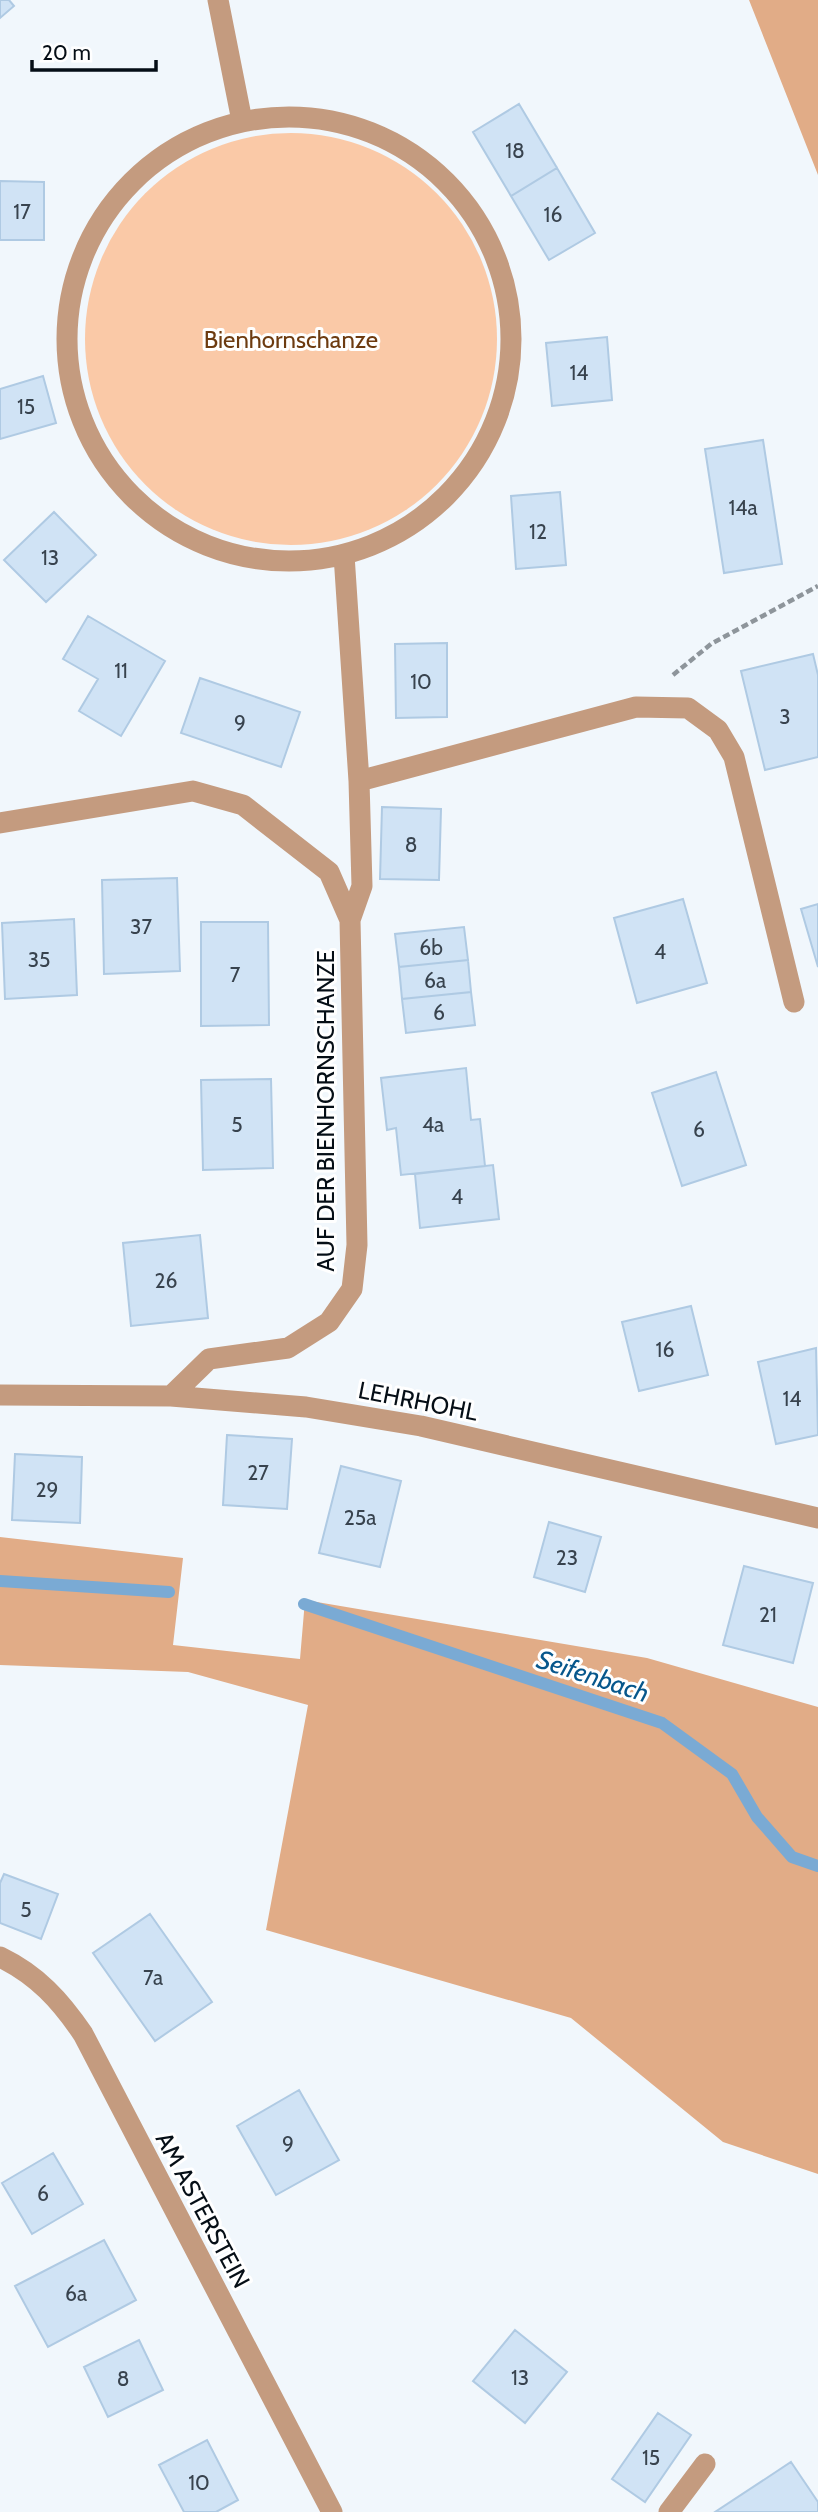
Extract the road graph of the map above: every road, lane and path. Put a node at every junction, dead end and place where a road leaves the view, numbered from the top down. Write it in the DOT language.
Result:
graph roads {
  1 [pos="218,0"];
  2 [pos="242,121"];
  3 [pos="344,555"];
  4 [pos="818,586"];
  5 [pos="636,707"];
  6 [pos="359,781"];
  7 [pos="0,823"];
  8 [pos="350,920"];
  9 [pos="793,1002"];
  10 [pos="0,1395"];
  11 [pos="170,1396"];
  12 [pos="818,1518"];
  13 [pos="0,1957"];
  14 [pos="705,2463"];
  15 [pos="332,2512"];
  16 [pos="670,2512"];
  1 -- 2 [label="street"];
  2 -- 3 [label="street"];
  2 -- 3 [label="street"];
  3 -- 6 [label="street, AUF DER BIENHORNSCHANZE"];
  4 -- 5 [label="path"];
  5 -- 6 [label="street"];
  5 -- 9 [label="street"];
  6 -- 8 [label="street, AUF DER BIENHORNSCHANZE"];
  7 -- 8 [label="street, AUF DER BIENHORNSCHANZE"];
  8 -- 11 [label="street, AUF DER BIENHORNSCHANZE"];
  10 -- 11 [label="street, LEHRHOHL"];
  11 -- 12 [label="street, LEHRHOHL"];
  13 -- 15 [label="street, AM ASTERSTEIN"];
  14 -- 16 [label="street"];
}
